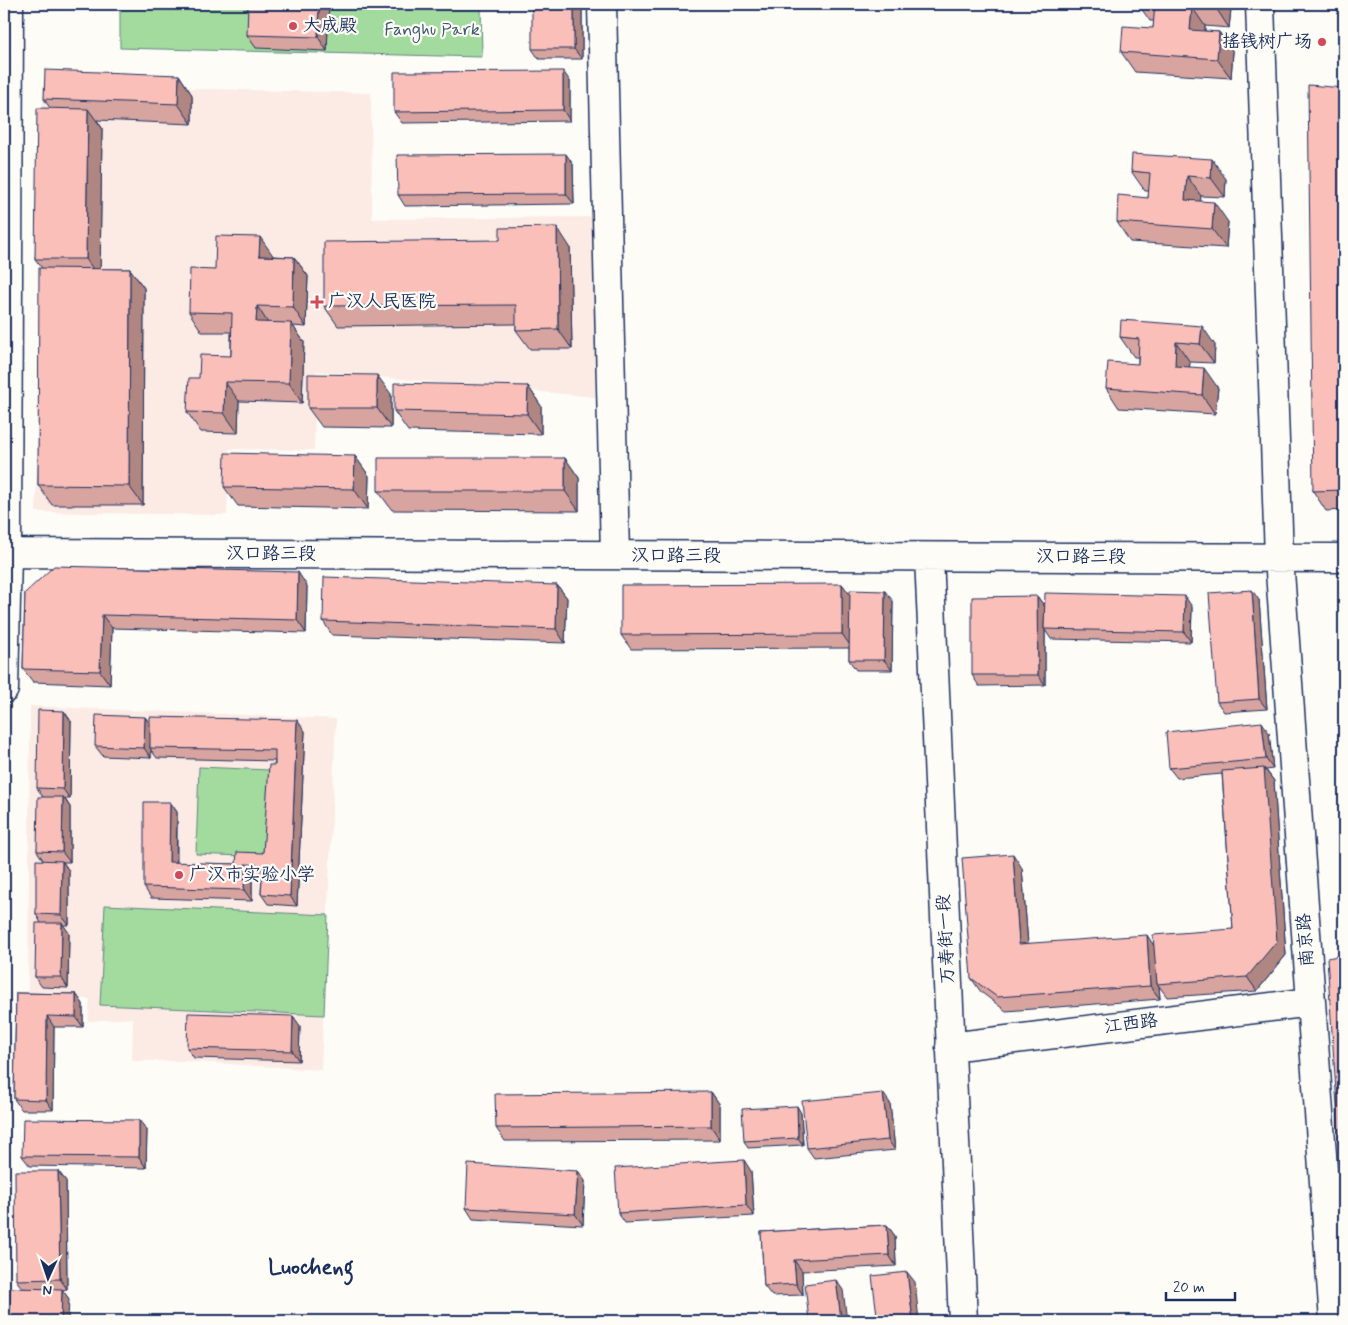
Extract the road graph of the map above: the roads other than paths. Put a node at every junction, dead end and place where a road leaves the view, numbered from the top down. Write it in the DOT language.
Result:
graph roads {
  1 [pos="10,4"];
  2 [pos="602,4"];
  3 [pos="1260,4"];
  4 [pos="5,553"];
  5 [pos="615,556"];
  6 [pos="929,557"];
  7 [pos="1279,558"];
  8 [pos="1344,558"];
  9 [pos="4,689"];
  10 [pos="1311,1002"];
  11 [pos="950,1047"];
  12 [pos="963,1321"];
  13 [pos="1334,1321"];
  1 -- 4 [label="street"];
  2 -- 5 [label="street"];
  3 -- 7 [label="street, 南京路"];
  4 -- 5 [label="street, 汉口路三段"];
  4 -- 9 [label="street"];
  5 -- 6 [label="street, 汉口路三段"];
  6 -- 7 [label="street, 汉口路三段"];
  6 -- 11 [label="street, 万寿街一段"];
  7 -- 8 [label="street, 汉口路三段"];
  7 -- 10 [label="street, 南京路"];
  10 -- 11 [label="street, 江西路"];
  10 -- 13 [label="street, 南京路"];
  11 -- 12 [label="street, 万寿街一段"];
}
